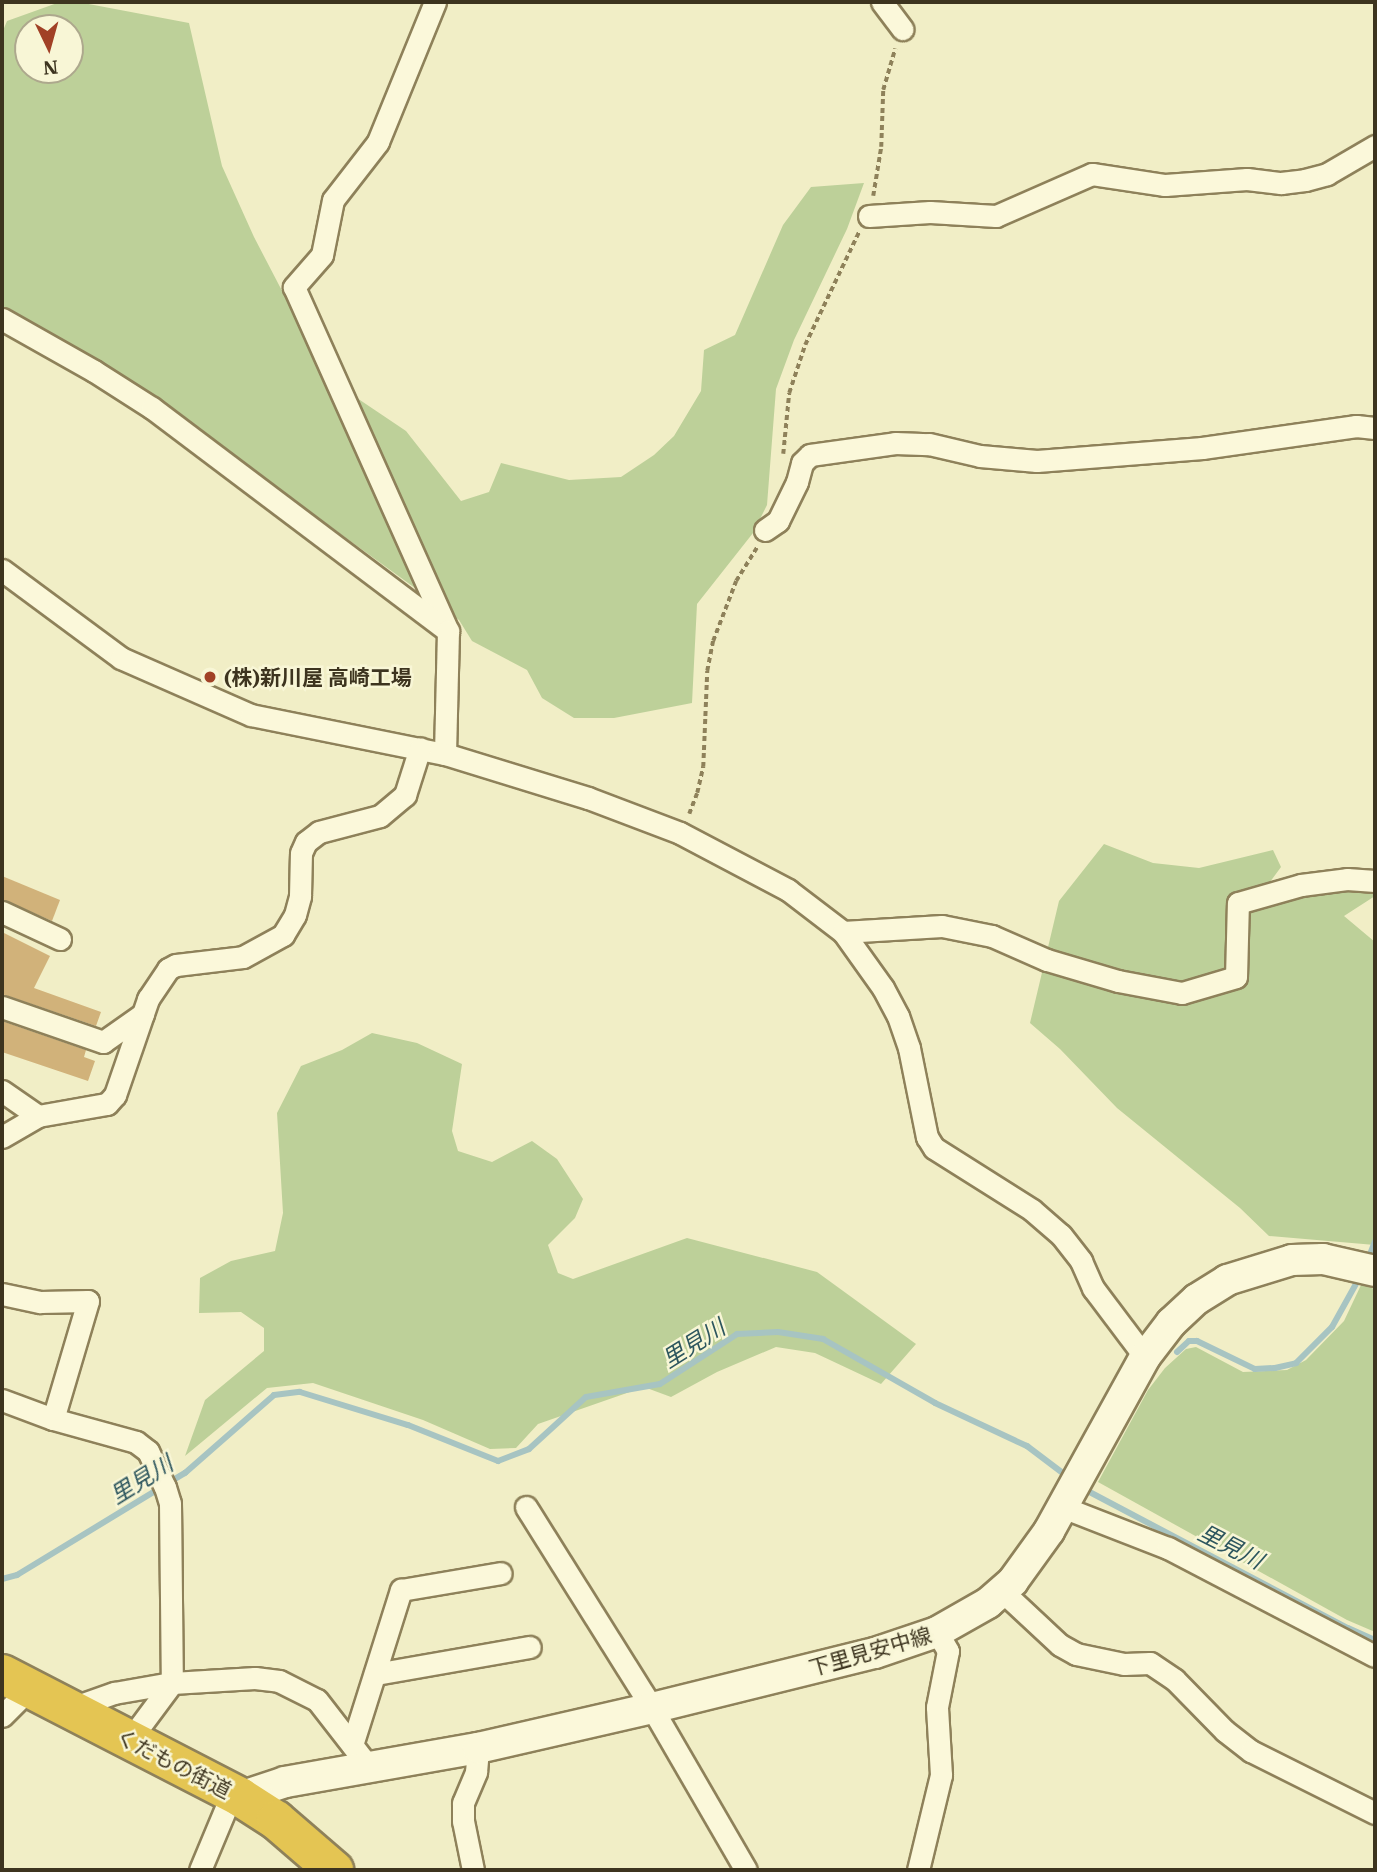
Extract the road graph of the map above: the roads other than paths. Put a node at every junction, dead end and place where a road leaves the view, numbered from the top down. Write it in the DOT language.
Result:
graph roads {
  1 [pos="435,2"];
  2 [pos="882,2"];
  3 [pos="902,29"];
  4 [pos="1375,146"];
  5 [pos="869,216"];
  6 [pos="2,319"];
  7 [pos="1375,428"];
  8 [pos="765,530"];
  9 [pos="2,570"];
  10 [pos="447,631"];
  11 [pos="420,748"];
  12 [pos="445,754"];
  13 [pos="1375,881"];
  14 [pos="2,912"];
  15 [pos="843,932"];
  16 [pos="60,939"];
  17 [pos="2,1007"];
  18 [pos="143,1014"];
  19 [pos="2,1091"];
  20 [pos="38,1116"];
  21 [pos="2,1137"];
  22 [pos="1375,1271"];
  23 [pos="2,1294"];
  24 [pos="1145,1357"];
  25 [pos="2,1400"];
  26 [pos="53,1419"];
  27 [pos="1062,1503"];
  28 [pos="526,1507"];
  29 [pos="501,1573"];
  30 [pos="1002,1591"];
  31 [pos="937,1632"];
  32 [pos="530,1647"];
  33 [pos="1375,1656"];
  34 [pos="374,1674"];
  35 [pos="16,1681"];
  36 [pos="172,1683"];
  37 [pos="652,1708"];
  38 [pos="68,1709"];
  39 [pos="2,1716"];
  40 [pos="130,1741"];
  41 [pos="478,1748"];
  42 [pos="360,1756"];
  43 [pos="240,1797"];
  44 [pos="1375,1812"];
  45 [pos="921,1869"];
  46 [pos="200,1870"];
  47 [pos="334,1870"];
  48 [pos="473,1870"];
  49 [pos="746,1870"];
  1 -- 10 [label="street"];
  2 -- 3 [label="street"];
  4 -- 5 [label="street"];
  6 -- 10 [label="street"];
  7 -- 8 [label="street"];
  9 -- 11 [label="street"];
  10 -- 12 [label="street"];
  11 -- 12 [label="street"];
  11 -- 18 [label="street"];
  12 -- 15 [label="street"];
  13 -- 15 [label="street"];
  14 -- 16 [label="street"];
  15 -- 24 [label="street"];
  17 -- 18 [label="street"];
  18 -- 20 [label="street"];
  19 -- 20 [label="street"];
  20 -- 21 [label="street"];
  22 -- 24 [label="main road, 下里見安中線"];
  23 -- 26 [label="street"];
  24 -- 27 [label="main road, 下里見安中線"];
  25 -- 26 [label="street"];
  26 -- 36 [label="street"];
  27 -- 30 [label="main road, 下里見安中線"];
  27 -- 33 [label="street"];
  28 -- 37 [label="street"];
  29 -- 34 [label="street"];
  30 -- 31 [label="main road, 下里見安中線"];
  30 -- 44 [label="street"];
  31 -- 37 [label="main road, 下里見安中線"];
  31 -- 45 [label="street"];
  32 -- 34 [label="street"];
  34 -- 42 [label="street"];
  35 -- 38 [label="highway, くだもの街道"];
  35 -- 39 [label="street"];
  36 -- 38 [label="street"];
  36 -- 40 [label="street"];
  36 -- 42 [label="street"];
  37 -- 41 [label="main road, 下里見安中線"];
  37 -- 49 [label="street"];
  38 -- 40 [label="highway, くだもの街道"];
  40 -- 43 [label="highway, くだもの街道"];
  41 -- 42 [label="main road, 下里見安中線"];
  41 -- 48 [label="street"];
  42 -- 43 [label="main road, 下里見安中線"];
  43 -- 46 [label="street"];
  43 -- 47 [label="highway, くだもの街道"];
}
